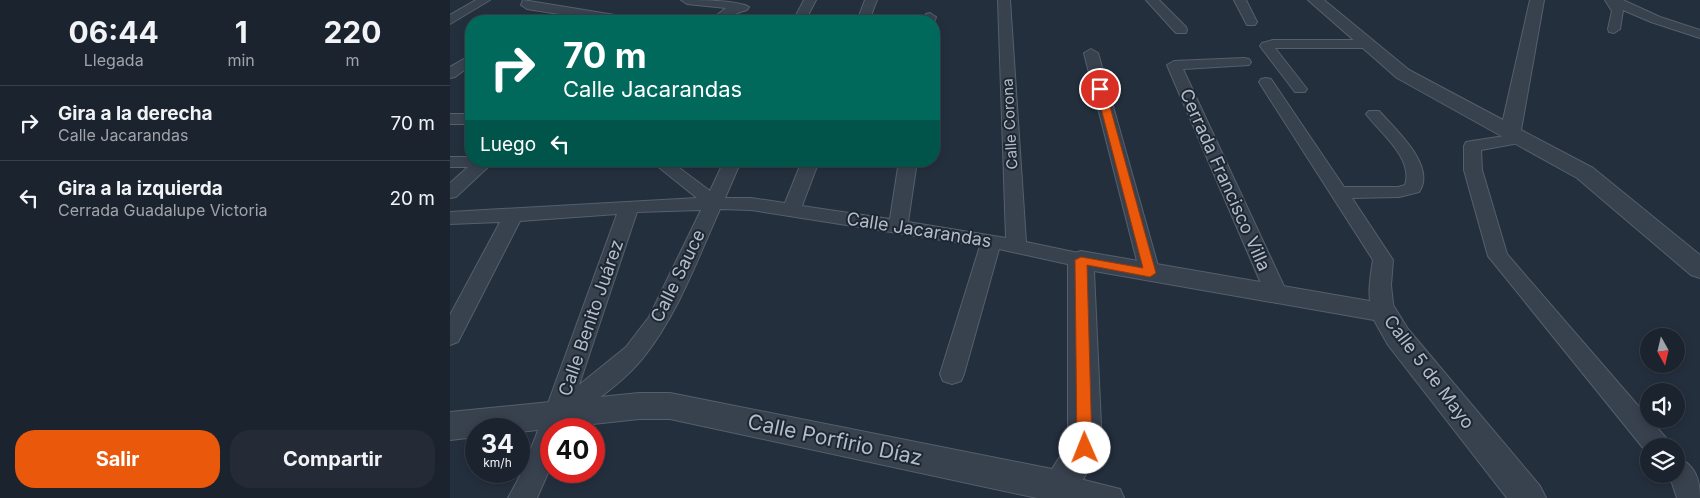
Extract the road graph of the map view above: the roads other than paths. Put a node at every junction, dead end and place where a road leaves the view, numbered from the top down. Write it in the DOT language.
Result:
graph roads {
  1 [pos="484,0"];
  2 [pos="687,0"];
  3 [pos="810,0"];
  4 [pos="871,0"];
  5 [pos="1004,0"];
  6 [pos="1152,0"];
  7 [pos="1240,0"];
  8 [pos="1315,0"];
  9 [pos="1537,0"];
  10 [pos="1612,0"];
  11 [pos="528,4"];
  12 [pos="743,4"];
  13 [pos="574,15"];
  14 [pos="725,15"];
  15 [pos="803,15"];
  16 [pos="865,15"];
  17 [pos="450,20"];
  18 [pos="1251,22"];
  19 [pos="1614,29"];
  20 [pos="1181,30"];
  21 [pos="1700,34"];
  22 [pos="1367,44"];
  23 [pos="1090,52"];
  24 [pos="1244,62"];
  25 [pos="465,63"];
  26 [pos="450,74"];
  27 [pos="450,78"];
  28 [pos="465,78"];
  29 [pos="1266,82"];
  30 [pos="1300,89"];
  31 [pos="1374,114"];
  32 [pos="450,119"];
  33 [pos="465,119"];
  34 [pos="1517,135"];
  35 [pos="450,162"];
  36 [pos="465,162"];
  37 [pos="478,167"];
  38 [pos="667,167"];
  39 [pos="730,167"];
  40 [pos="808,167"];
  41 [pos="907,167"];
  42 [pos="450,193"];
  43 [pos="1339,193"];
  44 [pos="714,203"];
  45 [pos="629,207"];
  46 [pos="792,210"];
  47 [pos="512,217"];
  48 [pos="450,218"];
  49 [pos="898,226"];
  50 [pos="992,241"];
  51 [pos="1016,247"];
  52 [pos="1081,260"];
  53 [pos="1700,269"];
  54 [pos="1150,273"];
  55 [pos="1277,295"];
  56 [pos="1383,312"];
  57 [pos="450,336"];
  58 [pos="952,374"];
  59 [pos="556,418"];
  60 [pos="562,418"];
  61 [pos="585,418"];
  62 [pos="540,425"];
  63 [pos="450,426"];
  64 [pos="1650,438"];
  65 [pos="540,460"];
  66 [pos="1685,482"];
  67 [pos="1060,487"];
  68 [pos="1024,489"];
  69 [pos="522,498"];
  70 [pos="1110,498"];
  71 [pos="1528,498"];
  72 [pos="1691,498"];
  1 -- 17 [label="street"];
  2 -- 12 [label="street"];
  3 -- 15 [label="street"];
  4 -- 16 [label="street"];
  5 -- 51 [label="street, Calle Corona"];
  6 -- 20 [label="street"];
  7 -- 18 [label="street"];
  8 -- 22 [label="street"];
  9 -- 34 [label="street"];
  10 -- 19 [label="street"];
  10 -- 21 [label="street"];
  11 -- 13 [label="street"];
  12 -- 14 [label="street"];
  22 -- 30 [label="street"];
  22 -- 34 [label="street"];
  23 -- 54 [label="street"];
  24 -- 55 [label="street, Cerrada Francisco Villa"];
  25 -- 26 [label="street"];
  27 -- 28 [label="street"];
  29 -- 43 [label="street, Calle 5 de Mayo"];
  31 -- 43 [label="street"];
  32 -- 33 [label="street"];
  34 -- 53 [label="street"];
  34 -- 64 [label="street"];
  35 -- 36 [label="street"];
  37 -- 42 [label="street"];
  38 -- 44 [label="street"];
  39 -- 44 [label="street, Calle Sauce"];
  40 -- 46 [label="street"];
  41 -- 49 [label="street"];
  43 -- 56 [label="street, Calle 5 de Mayo"];
  44 -- 45 [label="street, Calle Jacarandas"];
  44 -- 46 [label="street, Calle Jacarandas"];
  44 -- 60 [label="street, Calle Sauce"];
  45 -- 47 [label="street, Calle Jacarandas"];
  45 -- 59 [label="street, Calle Benito Juárez"];
  46 -- 49 [label="street, Calle Jacarandas"];
  47 -- 48 [label="street, Calle Jacarandas"];
  47 -- 57 [label="street"];
  49 -- 50 [label="street, Calle Jacarandas"];
  50 -- 51 [label="street, Calle Jacarandas"];
  50 -- 58 [label="street"];
  51 -- 52 [label="street, Calle Jacarandas"];
  52 -- 54 [label="street, Calle Jacarandas"];
  52 -- 67 [label="street"];
  54 -- 55 [label="street, Calle Jacarandas"];
  55 -- 56 [label="street, Calle Jacarandas"];
  56 -- 71 [label="street, Calle 5 de Mayo"];
  61 -- 68 [label="street, Calle Porfirio Díaz"];
  62 -- 63 [label="street, Calle Porfirio Díaz"];
  65 -- 69 [label="street, Calle Benito Juárez"];
  66 -- 72 [label="street"];
  67 -- 68 [label="street, Calle Porfirio Díaz"];
  67 -- 70 [label="street, Calle Porfirio Díaz"];
}
